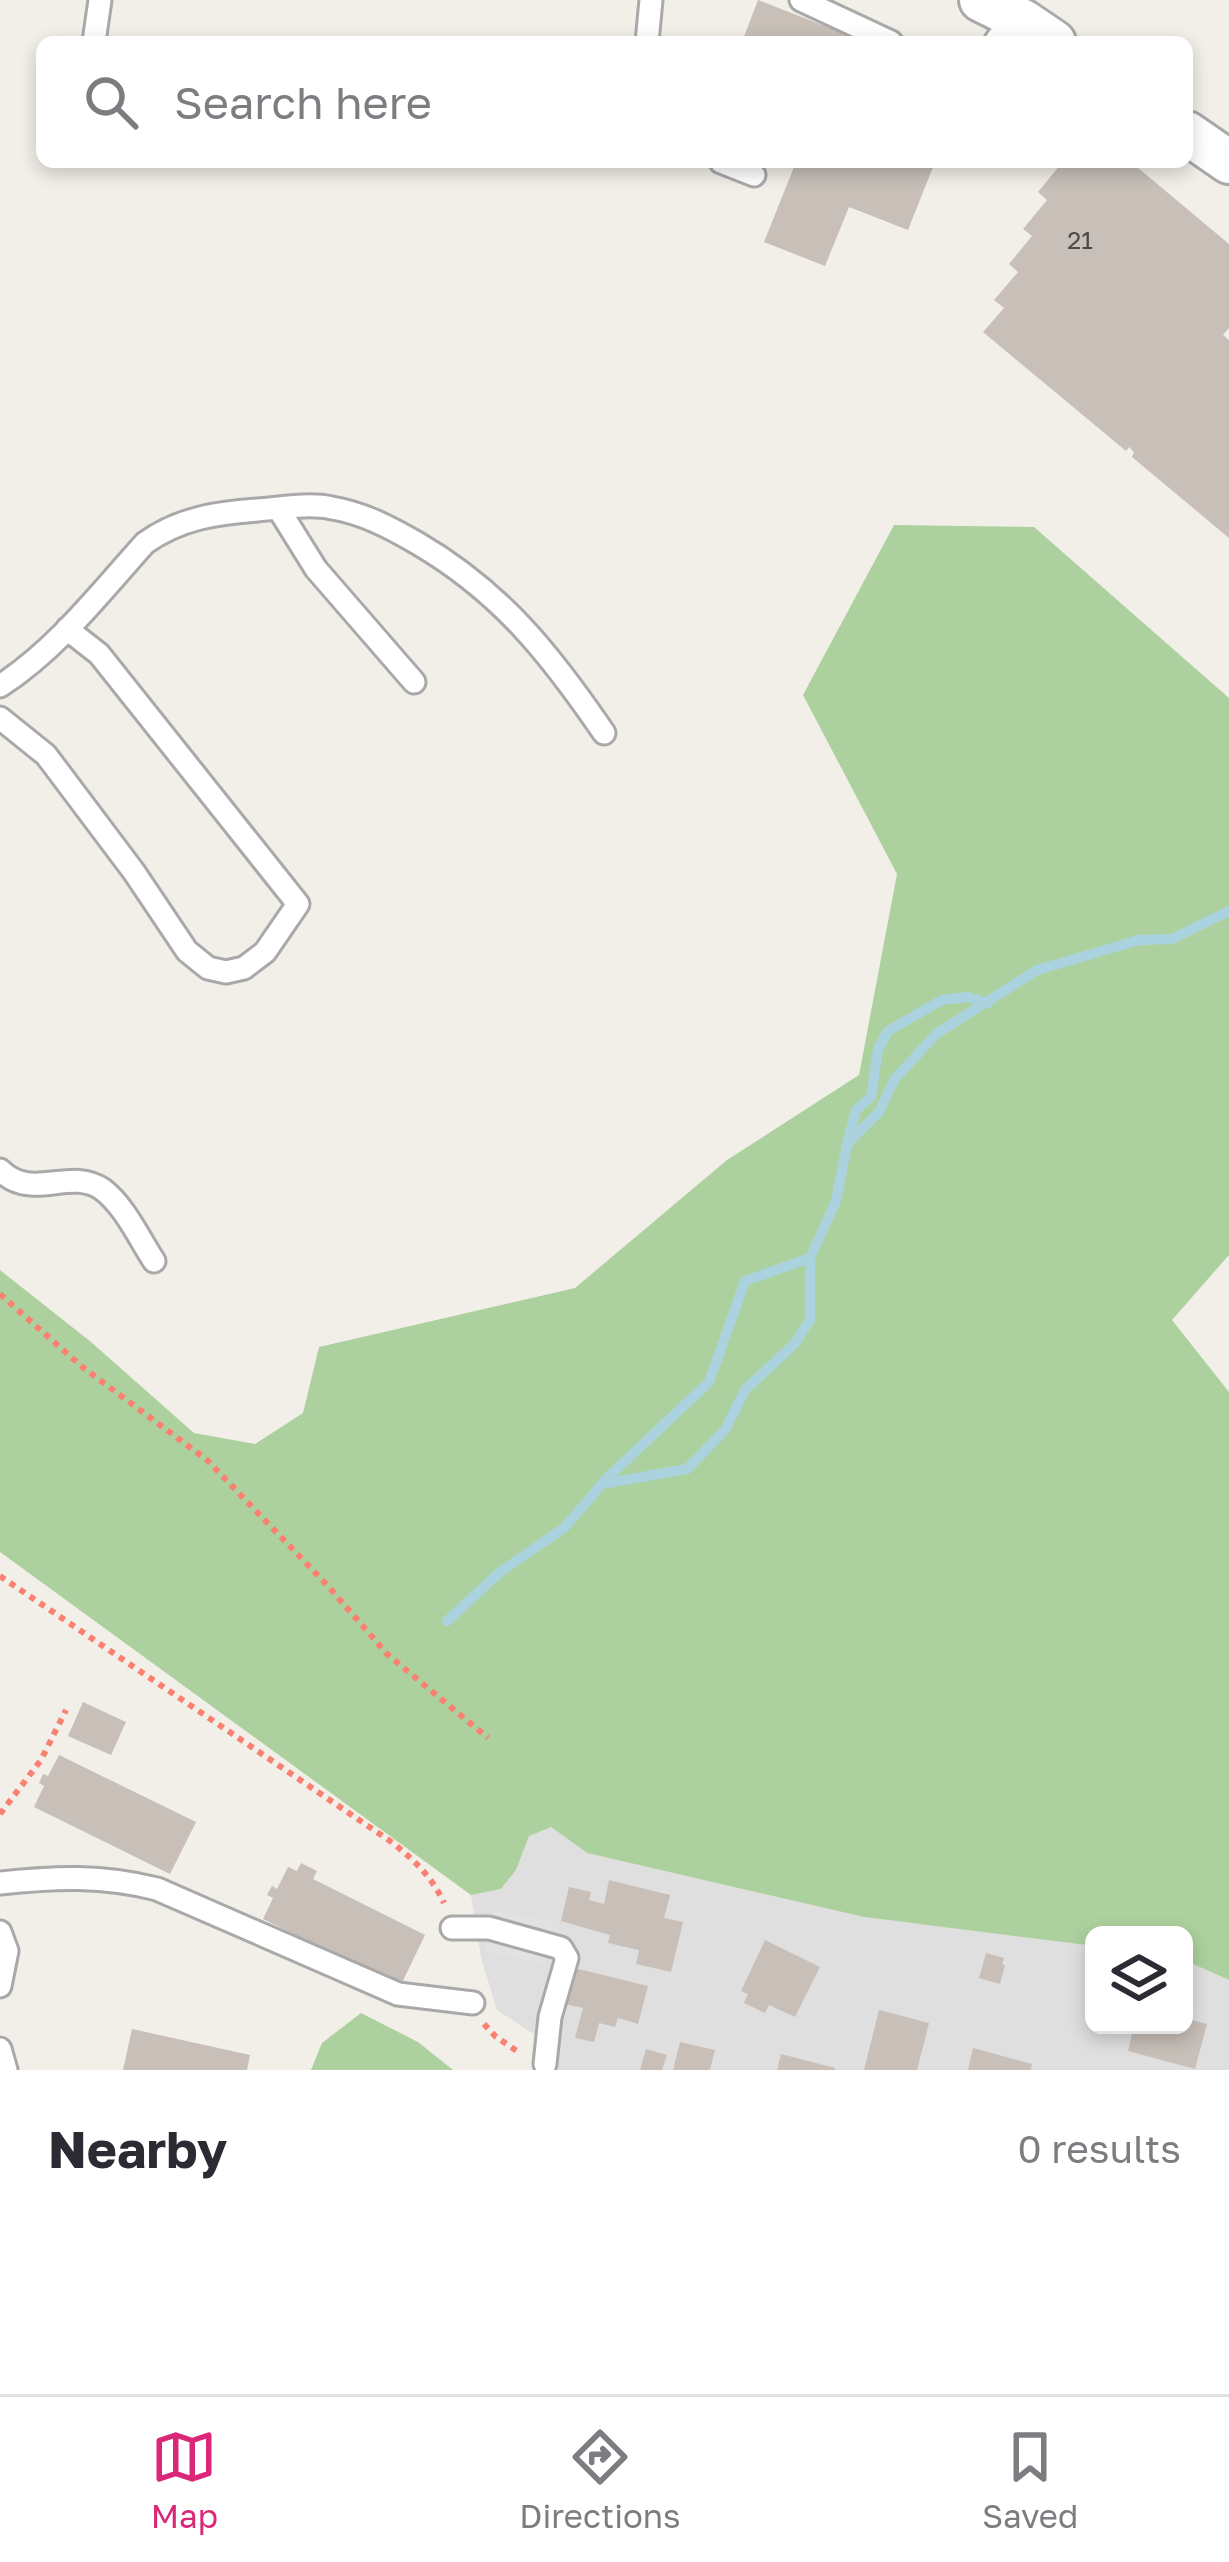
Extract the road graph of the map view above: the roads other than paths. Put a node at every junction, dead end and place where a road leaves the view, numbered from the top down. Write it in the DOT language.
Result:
graph roads {
  1 [pos="100,0"];
  2 [pos="651,0"];
  3 [pos="801,0"];
  4 [pos="95,36"];
  5 [pos="647,36"];
  6 [pos="878,36"];
  7 [pos="1193,137"];
  8 [pos="1229,162"];
  9 [pos="736,168"];
  10 [pos="754,176"];
  11 [pos="278,508"];
  12 [pos="67,629"];
  13 [pos="414,682"];
  14 [pos="0,686"];
  15 [pos="0,718"];
  16 [pos="604,733"];
  17 [pos="0,1170"];
  18 [pos="154,1261"];
  19 [pos="0,1883"];
  20 [pos="452,1928"];
  21 [pos="0,1932"];
  22 [pos="0,1986"];
  23 [pos="473,2003"];
  24 [pos="0,2049"];
  25 [pos="545,2064"];
  26 [pos="6,2070"];
  1 -- 4 [label="lane"];
  2 -- 5 [label="lane"];
  3 -- 6 [label="lane"];
  7 -- 8 [label="street"];
  9 -- 10 [label="lane"];
  11 -- 12 [label="lane"];
  11 -- 13 [label="lane"];
  11 -- 16 [label="lane"];
  12 -- 14 [label="lane"];
  12 -- 15 [label="lane"];
  17 -- 18 [label="lane"];
  19 -- 23 [label="lane"];
  20 -- 25 [label="lane"];
  21 -- 22 [label="lane"];
  24 -- 26 [label="lane"];
}
